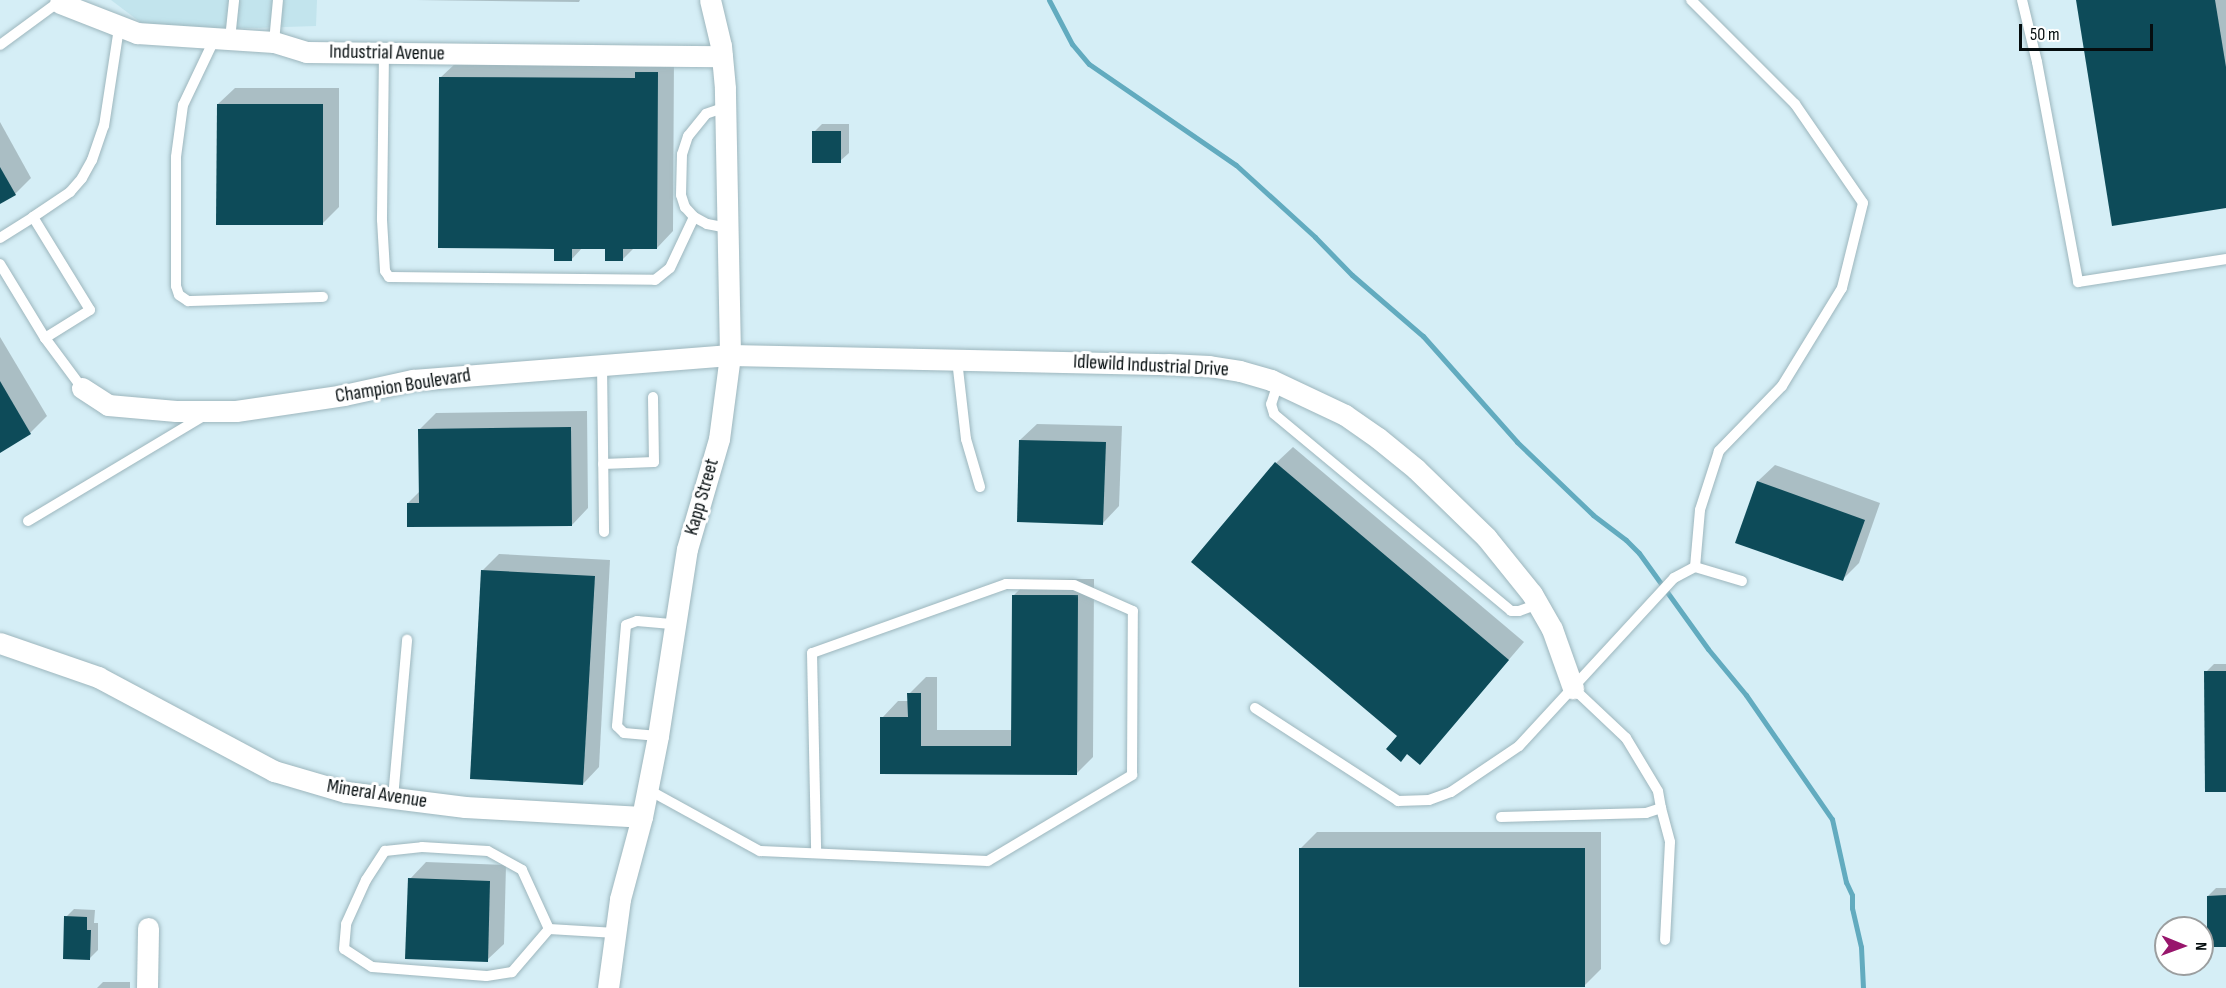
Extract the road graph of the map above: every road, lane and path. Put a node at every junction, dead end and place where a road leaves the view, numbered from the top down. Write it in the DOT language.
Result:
graph roads {
  1 [pos="234,0"];
  2 [pos="278,0"];
  3 [pos="710,0"];
  4 [pos="1691,0"];
  5 [pos="2022,0"];
  6 [pos="60,2"];
  7 [pos="119,28"];
  8 [pos="223,39"];
  9 [pos="274,42"];
  10 [pos="0,45"];
  11 [pos="384,53"];
  12 [pos="722,56"];
  13 [pos="726,107"];
  14 [pos="33,217"];
  15 [pos="694,217"];
  16 [pos="728,228"];
  17 [pos="0,238"];
  18 [pos="2226,259"];
  19 [pos="0,264"];
  20 [pos="323,297"];
  21 [pos="45,339"];
  22 [pos="730,355"];
  23 [pos="957,360"];
  24 [pos="602,364"];
  25 [pos="1278,383"];
  26 [pos="82,388"];
  27 [pos="653,397"];
  28 [pos="213,411"];
  29 [pos="603,464"];
  30 [pos="980,487"];
  31 [pos="28,521"];
  32 [pos="604,532"];
  33 [pos="1695,567"];
  34 [pos="1742,581"];
  35 [pos="1538,604"];
  36 [pos="674,624"];
  37 [pos="407,640"];
  38 [pos="0,643"];
  39 [pos="1572,688"];
  40 [pos="1256,708"];
  41 [pos="658,736"];
  42 [pos="647,789"];
  43 [pos="393,798"];
  44 [pos="1661,808"];
  45 [pos="642,817"];
  46 [pos="1501,817"];
  47 [pos="816,852"];
  48 [pos="148,928"];
  49 [pos="549,929"];
  50 [pos="616,933"];
  51 [pos="1665,940"];
  52 [pos="147,988"];
  53 [pos="608,988"];
  1 -- 8 [label="lane"];
  2 -- 9 [label="lane"];
  3 -- 12 [label="street, Kapp Street"];
  4 -- 33 [label="lane"];
  5 -- 18 [label="lane"];
  6 -- 7 [label="street, Industrial Avenue"];
  6 -- 10 [label="lane"];
  7 -- 8 [label="street, Industrial Avenue"];
  7 -- 14 [label="lane"];
  8 -- 9 [label="street, Industrial Avenue"];
  8 -- 20 [label="lane"];
  9 -- 11 [label="street, Industrial Avenue"];
  11 -- 12 [label="street, Industrial Avenue"];
  11 -- 15 [label="lane"];
  12 -- 13 [label="street, Kapp Street"];
  13 -- 15 [label="lane"];
  13 -- 16 [label="street, Kapp Street"];
  14 -- 17 [label="lane"];
  14 -- 21 [label="lane"];
  15 -- 16 [label="lane"];
  16 -- 22 [label="street, Kapp Street"];
  19 -- 21 [label="lane"];
  21 -- 26 [label="lane"];
  22 -- 23 [label="street, Idlewild Industrial Drive"];
  22 -- 24 [label="street, Champion Boulevard"];
  22 -- 36 [label="street, Kapp Street"];
  23 -- 25 [label="street, Idlewild Industrial Drive"];
  23 -- 30 [label="lane"];
  24 -- 28 [label="street, Champion Boulevard"];
  24 -- 29 [label="lane"];
  25 -- 35 [label="street, Idlewild Industrial Drive"];
  25 -- 35 [label="lane"];
  26 -- 28 [label="street, Champion Boulevard"];
  27 -- 29 [label="lane"];
  28 -- 31 [label="lane"];
  29 -- 32 [label="lane"];
  33 -- 34 [label="lane"];
  33 -- 39 [label="lane"];
  35 -- 39 [label="street, Idlewild Industrial Drive"];
  36 -- 41 [label="street, Kapp Street"];
  36 -- 41 [label="lane"];
  37 -- 43 [label="lane"];
  38 -- 43 [label="street, Mineral Avenue"];
  39 -- 40 [label="lane"];
  39 -- 44 [label="lane"];
  41 -- 42 [label="street, Kapp Street"];
  42 -- 45 [label="street, Kapp Street"];
  42 -- 47 [label="lane"];
  43 -- 45 [label="street, Mineral Avenue"];
  44 -- 46 [label="lane"];
  44 -- 51 [label="lane"];
  45 -- 50 [label="street, Kapp Street"];
  47 -- 47 [label="lane"];
  48 -- 52 [label="street"];
  49 -- 49 [label="lane"];
  49 -- 50 [label="lane"];
  50 -- 53 [label="street, Kapp Street"];
}
